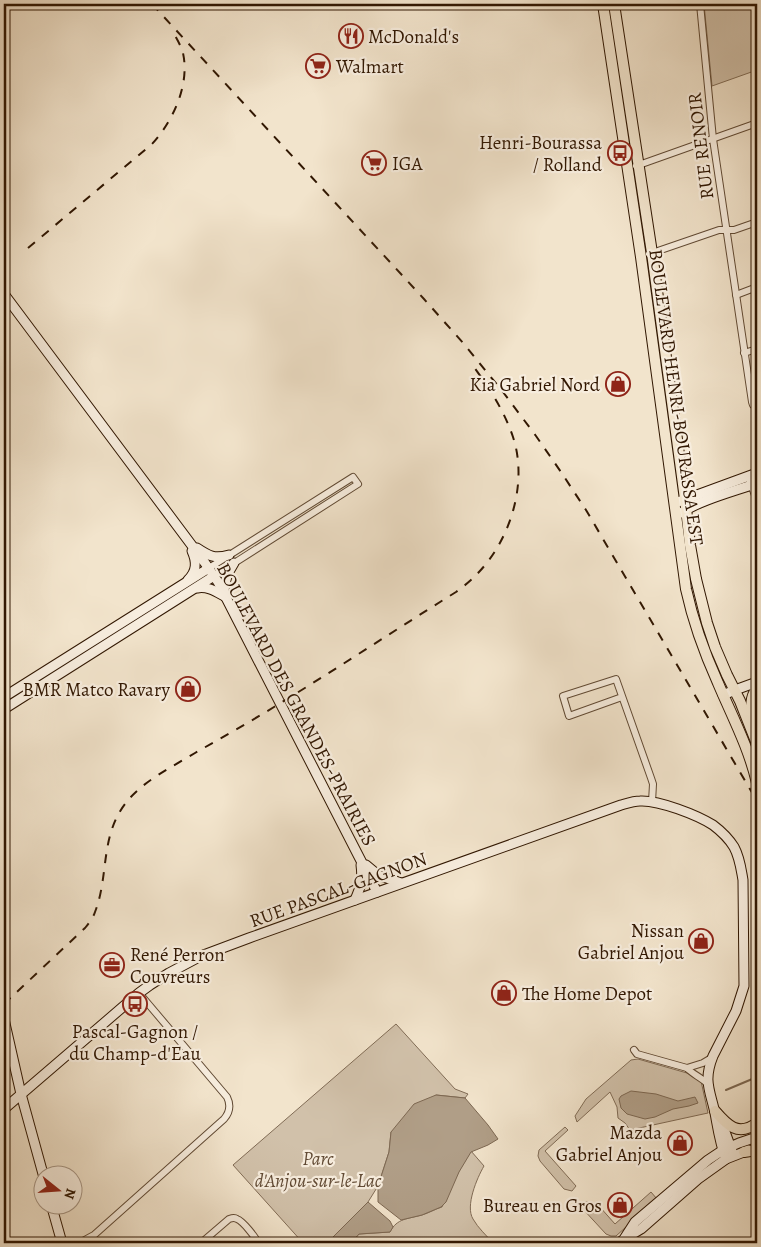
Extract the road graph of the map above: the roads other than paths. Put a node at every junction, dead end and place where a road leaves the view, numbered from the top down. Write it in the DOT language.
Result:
graph roads {
  1 [pos="603,4"];
  2 [pos="614,4"];
  3 [pos="700,4"];
  4 [pos="757,123"];
  5 [pos="713,139"];
  6 [pos="639,165"];
  7 [pos="628,168"];
  8 [pos="757,222"];
  9 [pos="726,230"];
  10 [pos="652,253"];
  11 [pos="641,257"];
  12 [pos="757,287"];
  13 [pos="4,294"];
  14 [pos="736,295"];
  15 [pos="757,349"];
  16 [pos="744,354"];
  17 [pos="757,408"];
  18 [pos="757,473"];
  19 [pos="752,482"];
  20 [pos="757,501"];
  21 [pos="674,504"];
  22 [pos="686,504"];
  23 [pos="675,517"];
  24 [pos="187,539"];
  25 [pos="231,559"];
  26 [pos="211,572"];
  27 [pos="180,587"];
  28 [pos="195,588"];
  29 [pos="224,596"];
  30 [pos="757,682"];
  31 [pos="757,688"];
  32 [pos="735,690"];
  33 [pos="723,695"];
  34 [pos="4,697"];
  35 [pos="622,697"];
  36 [pos="4,709"];
  37 [pos="756,741"];
  38 [pos="757,783"];
  39 [pos="652,802"];
  40 [pos="360,859"];
  41 [pos="401,883"];
  42 [pos="377,892"];
  43 [pos="355,900"];
  44 [pos="757,972"];
  45 [pos="139,993"];
  46 [pos="757,1007"];
  47 [pos="4,1018"];
  48 [pos="634,1050"];
  49 [pos="713,1056"];
  50 [pos="687,1068"];
  51 [pos="708,1084"];
  52 [pos="21,1094"];
  53 [pos="4,1109"];
  54 [pos="715,1111"];
  55 [pos="757,1123"];
  56 [pos="757,1137"];
  57 [pos="757,1149"];
  58 [pos="744,1152"];
  59 [pos="728,1153"];
  60 [pos="40,1164"];
  61 [pos="54,1214"];
  62 [pos="622,1241"];
  63 [pos="62,1243"];
  64 [pos="74,1243"];
  65 [pos="201,1243"];
  66 [pos="258,1243"];
  1 -- 7 [label="main road, BOULEVARD HENRI-BOURASSA EST"];
  2 -- 6 [label="main road, BOULEVARD HENRI-BOURASSA EST"];
  3 -- 5 [label="street, RUE RENOIR"];
  4 -- 5 [label="street"];
  5 -- 6 [label="street"];
  5 -- 9 [label="street, RUE RENOIR"];
  6 -- 7 [label="street"];
  6 -- 10 [label="main road, BOULEVARD HENRI-BOURASSA EST"];
  7 -- 11 [label="main road, BOULEVARD HENRI-BOURASSA EST"];
  8 -- 9 [label="street"];
  9 -- 10 [label="street"];
  9 -- 14 [label="street, RUE RENOIR"];
  10 -- 11 [label="street"];
  10 -- 22 [label="main road, BOULEVARD HENRI-BOURASSA EST"];
  11 -- 21 [label="main road, BOULEVARD HENRI-BOURASSA EST"];
  12 -- 14 [label="street"];
  13 -- 24 [label="main road, BOULEVARD DES GRANDES-PRAIRIES"];
  14 -- 16 [label="street, RUE RENOIR"];
  15 -- 16 [label="street"];
  16 -- 17 [label="street, RUE RENOIR"];
  18 -- 19 [label="main road"];
  19 -- 20 [label="street"];
  19 -- 22 [label="main road"];
  21 -- 22 [label="main road"];
  21 -- 23 [label="main road, BOULEVARD HENRI-BOURASSA EST"];
  22 -- 23 [label="main road"];
  22 -- 32 [label="main road, BOULEVARD HENRI-BOURASSA EST"];
  23 -- 33 [label="main road, BOULEVARD HENRI-BOURASSA EST"];
  24 -- 25 [label="main road"];
  24 -- 26 [label="main road, BOULEVARD DES GRANDES-PRAIRIES"];
  24 -- 27 [label="main road"];
  25 -- 25 [label="street"];
  25 -- 26 [label="street"];
  25 -- 29 [label="main road"];
  26 -- 27 [label="main road"];
  26 -- 28 [label="main road"];
  26 -- 29 [label="main road, BOULEVARD DES GRANDES-PRAIRIES"];
  27 -- 34 [label="main road"];
  28 -- 29 [label="main road"];
  28 -- 36 [label="main road"];
  29 -- 40 [label="main road, BOULEVARD DES GRANDES-PRAIRIES"];
  30 -- 32 [label="main road"];
  31 -- 37 [label="main road"];
  32 -- 33 [label="main road"];
  32 -- 37 [label="main road, BOULEVARD HENRI-BOURASSA EST"];
  33 -- 38 [label="main road, BOULEVARD HENRI-BOURASSA EST"];
  35 -- 35 [label="street"];
  35 -- 39 [label="street"];
  39 -- 41 [label="main road, RUE PASCAL-GAGNON"];
  39 -- 49 [label="main road, RUE PASCAL-GAGNON"];
  40 -- 41 [label="main road"];
  40 -- 42 [label="main road, BOULEVARD DES GRANDES-PRAIRIES"];
  40 -- 43 [label="main road"];
  41 -- 42 [label="main road, RUE PASCAL-GAGNON"];
  42 -- 43 [label="main road, RUE PASCAL-GAGNON"];
  43 -- 45 [label="main road, RUE PASCAL-GAGNON"];
  44 -- 46 [label="main road"];
  45 -- 52 [label="main road, RUE PASCAL-GAGNON"];
  45 -- 64 [label="street"];
  47 -- 52 [label="main road"];
  48 -- 50 [label="street"];
  49 -- 50 [label="street"];
  49 -- 51 [label="main road"];
  50 -- 51 [label="street"];
  51 -- 54 [label="main road"];
  52 -- 53 [label="main road, RUE PASCAL-GAGNON"];
  52 -- 60 [label="main road"];
  54 -- 55 [label="main road"];
  54 -- 59 [label="main road"];
  56 -- 59 [label="main road"];
  57 -- 58 [label="main road"];
  58 -- 59 [label="main road"];
  59 -- 62 [label="main road"];
  61 -- 63 [label="main road"];
  65 -- 66 [label="street"];
}
